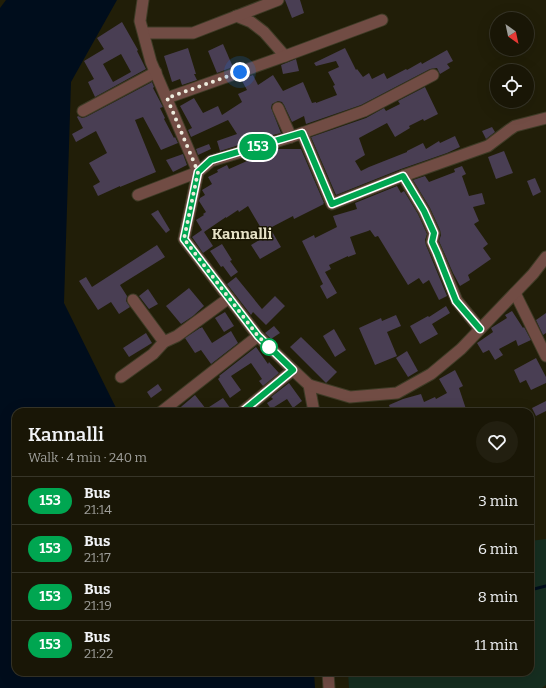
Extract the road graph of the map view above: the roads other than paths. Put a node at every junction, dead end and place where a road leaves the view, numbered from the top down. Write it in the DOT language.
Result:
graph roads {
  1 [pos="143,0"];
  2 [pos="278,0"];
  3 [pos="236,16"];
  4 [pos="382,20"];
  5 [pos="144,34"];
  6 [pos="285,56"];
  7 [pos="156,72"];
  8 [pos="433,75"];
  9 [pos="167,98"];
  10 [pos="278,108"];
  11 [pos="83,111"];
  12 [pos="546,118"];
  13 [pos="302,133"];
  14 [pos="291,137"];
  15 [pos="198,172"];
  16 [pos="403,176"];
  17 [pos="138,195"];
  18 [pos="546,257"];
  19 [pos="515,293"];
  20 [pos="229,298"];
  21 [pos="133,300"];
  22 [pos="480,329"];
  23 [pos="258,336"];
  24 [pos="164,342"];
  25 [pos="546,356"];
  26 [pos="293,370"];
  27 [pos="121,376"];
  28 [pos="309,385"];
  29 [pos="166,408"];
  30 [pos="247,408"];
  31 [pos="313,408"];
  32 [pos="328,676"];
  33 [pos="329,688"];
  1 -- 5 [label="street"];
  2 -- 3 [label="street"];
  3 -- 5 [label="street"];
  3 -- 6 [label="street"];
  4 -- 6 [label="street"];
  5 -- 7 [label="street"];
  6 -- 9 [label="street"];
  7 -- 9 [label="street"];
  7 -- 11 [label="street"];
  8 -- 13 [label="street"];
  9 -- 15 [label="street"];
  10 -- 14 [label="street"];
  12 -- 16 [label="street"];
  13 -- 14 [label="street"];
  13 -- 16 [label="street"];
  14 -- 15 [label="street"];
  15 -- 17 [label="street"];
  15 -- 20 [label="street"];
  16 -- 22 [label="street"];
  18 -- 19 [label="street"];
  19 -- 22 [label="street"];
  19 -- 25 [label="street"];
  20 -- 23 [label="street"];
  20 -- 24 [label="street"];
  21 -- 24 [label="street"];
  22 -- 28 [label="street"];
  23 -- 26 [label="street"];
  23 -- 29 [label="street"];
  24 -- 27 [label="street"];
  26 -- 28 [label="street"];
  26 -- 30 [label="street"];
  28 -- 31 [label="street"];
  32 -- 33 [label="street"];
}
